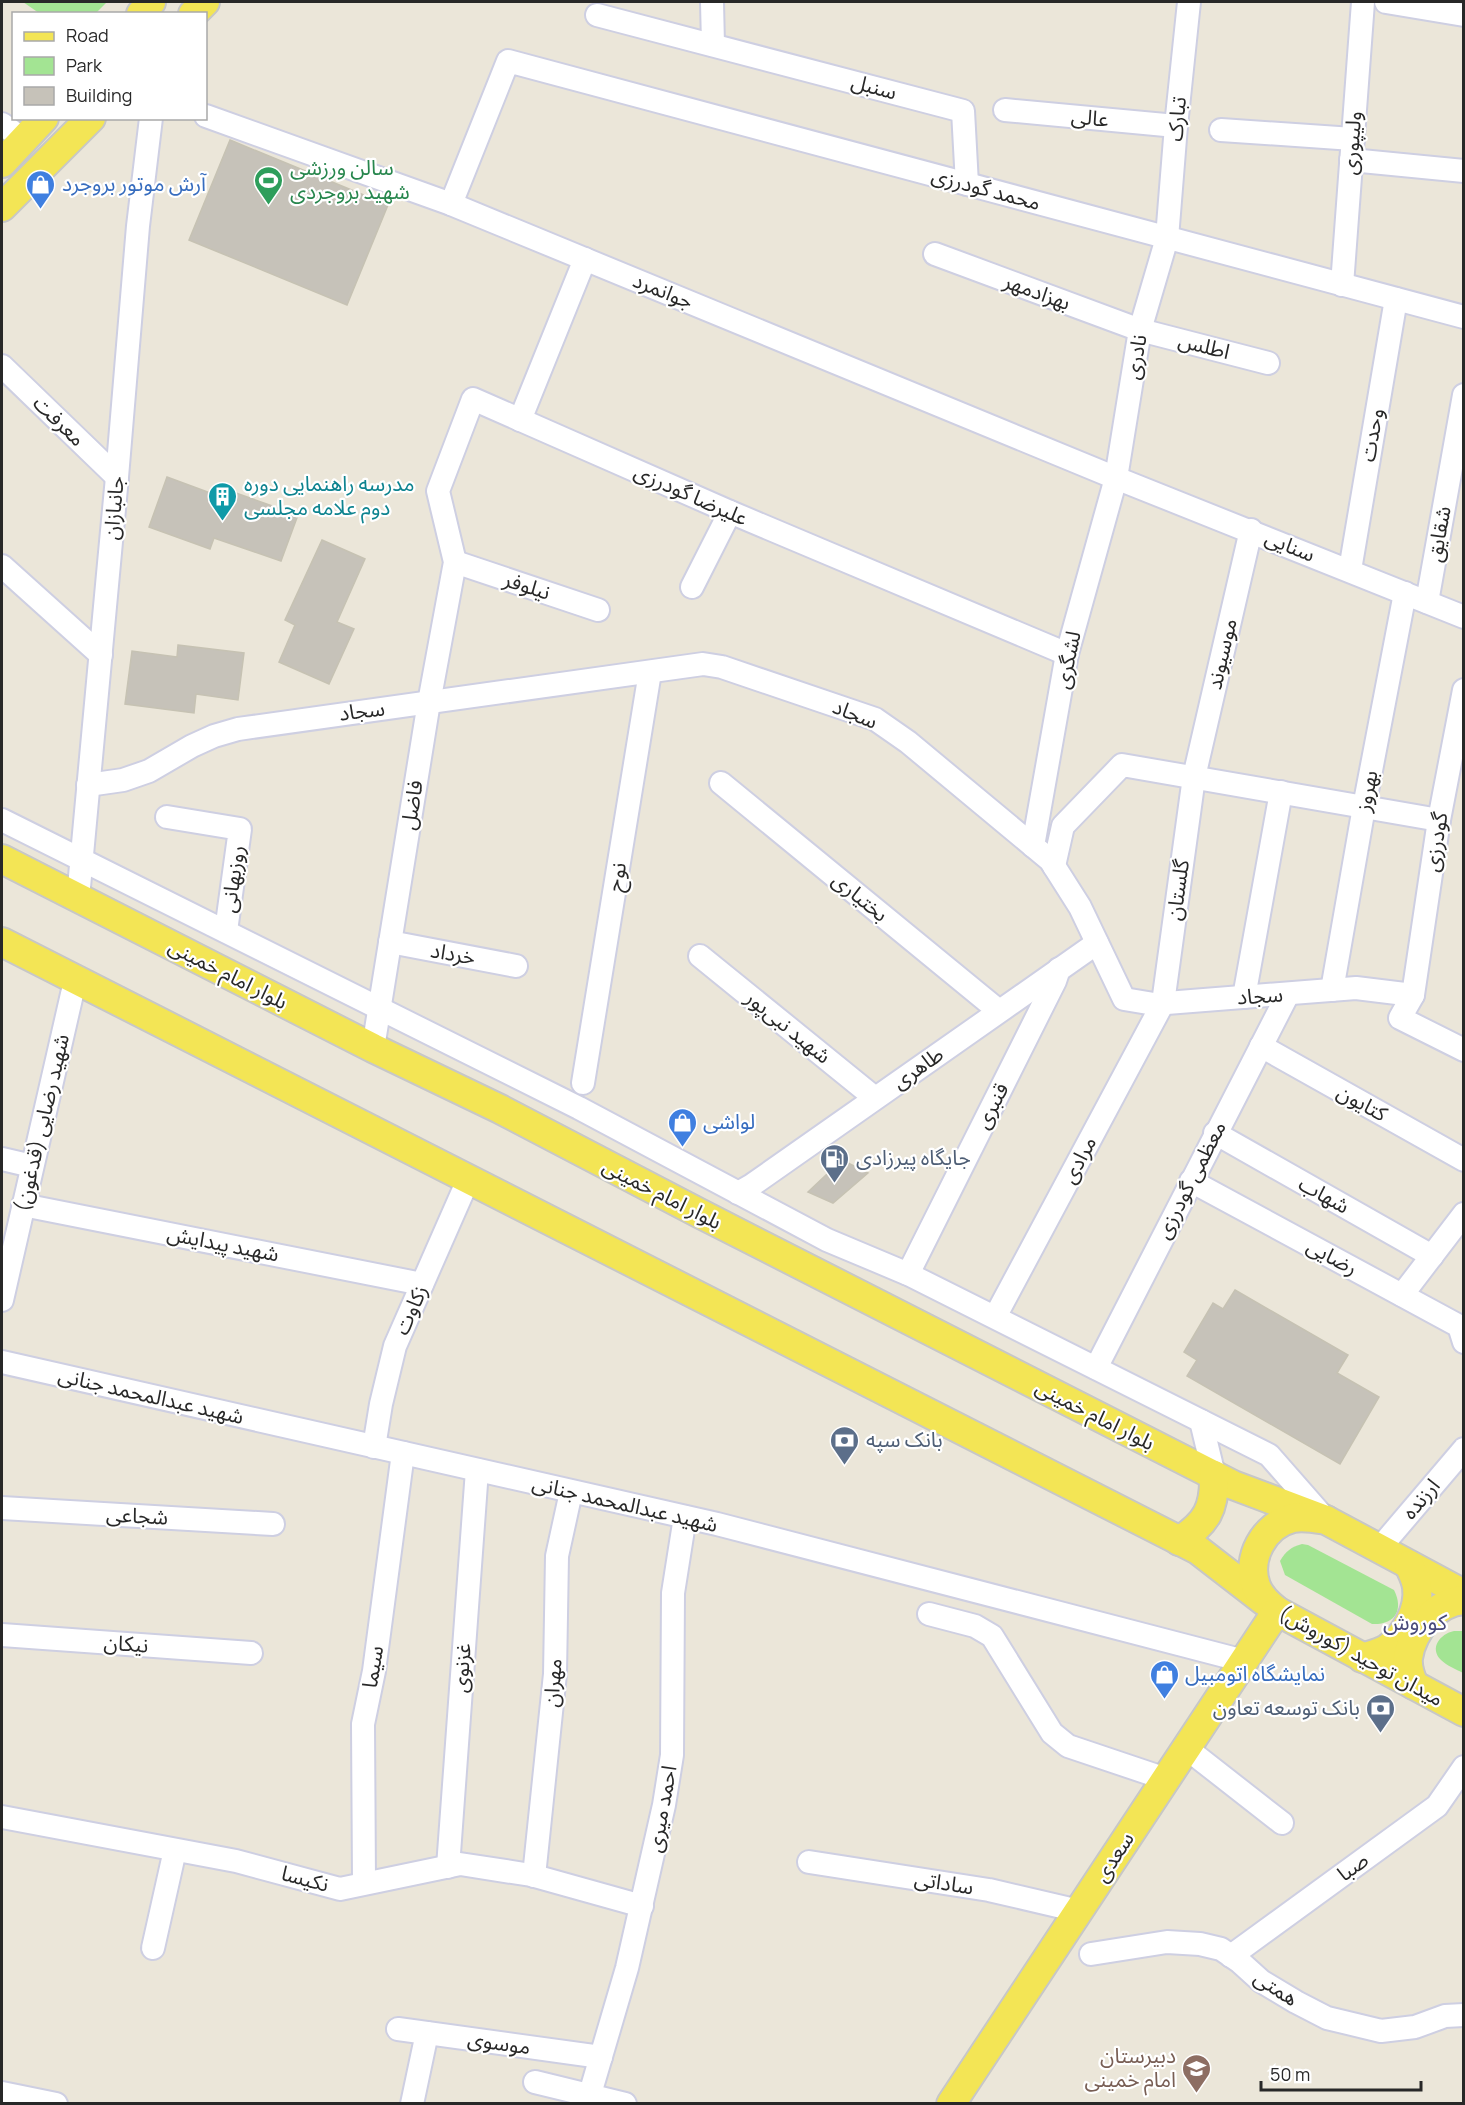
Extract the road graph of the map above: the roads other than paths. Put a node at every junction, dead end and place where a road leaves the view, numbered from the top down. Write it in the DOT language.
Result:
graph roads {
  1 [pos="712,2"];
  2 [pos="1189,2"];
  3 [pos="1363,2"];
  4 [pos="1386,2"];
  5 [pos="597,15"];
  6 [pos="1464,15"];
  7 [pos="713,45"];
  8 [pos="1005,110"];
  9 [pos="207,116"];
  10 [pos="40,120"];
  11 [pos="89,120"];
  12 [pos="151,120"];
  13 [pos="1176,126"];
  14 [pos="1221,130"];
  15 [pos="13,132"];
  16 [pos="1352,149"];
  17 [pos="2,162"];
  18 [pos="1464,171"];
  19 [pos="967,184"];
  20 [pos="451,204"];
  21 [pos="2,207"];
  22 [pos="1167,238"];
  23 [pos="935,254"];
  24 [pos="585,259"];
  25 [pos="1342,285"];
  26 [pos="1396,299"];
  27 [pos="1464,317"];
  28 [pos="1140,330"];
  29 [pos="1268,363"];
  30 [pos="2,366"];
  31 [pos="1464,395"];
  32 [pos="520,420"];
  33 [pos="117,477"];
  34 [pos="1116,478"];
  35 [pos="730,512"];
  36 [pos="1251,530"];
  37 [pos="455,562"];
  38 [pos="2,566"];
  39 [pos="1350,570"];
  40 [pos="692,587"];
  41 [pos="1405,593"];
  42 [pos="1427,602"];
  43 [pos="598,610"];
  44 [pos="1464,616"];
  45 [pos="1067,654"];
  46 [pos="100,655"];
  47 [pos="650,672"];
  48 [pos="1464,690"];
  49 [pos="429,701"];
  50 [pos="1194,777"];
  51 [pos="721,783"];
  52 [pos="88,785"];
  53 [pos="1281,792"];
  54 [pos="1364,807"];
  55 [pos="167,817"];
  56 [pos="2,820"];
  57 [pos="1439,820"];
  58 [pos="1033,846"];
  59 [pos="2,859"];
  60 [pos="81,859"];
  61 [pos="1054,866"];
  62 [pos="78,897"];
  63 [pos="226,931"];
  64 [pos="2,942"];
  65 [pos="390,942"];
  66 [pos="1097,943"];
  67 [pos="700,956"];
  68 [pos="516,966"];
  69 [pos="1059,969"];
  70 [pos="75,981"];
  71 [pos="1332,990"];
  72 [pos="1288,994"];
  73 [pos="1413,995"];
  74 [pos="1244,997"];
  75 [pos="1163,1003"];
  76 [pos="379,1008"];
  77 [pos="999,1011"];
  78 [pos="1261,1046"];
  79 [pos="374,1048"];
  80 [pos="1464,1050"];
  81 [pos="519,1078"];
  82 [pos="583,1083"];
  83 [pos="876,1098"];
  84 [pos="500,1109"];
  85 [pos="1215,1134"];
  86 [pos="2,1159"];
  87 [pos="1464,1160"];
  88 [pos="32,1166"];
  89 [pos="468,1180"];
  90 [pos="1191,1180"];
  91 [pos="738,1192"];
  92 [pos="23,1204"];
  93 [pos="1464,1214"];
  94 [pos="1432,1256"];
  95 [pos="908,1274"];
  96 [pos="422,1284"];
  97 [pos="1402,1295"];
  98 [pos="2,1300"];
  99 [pos="995,1317"];
  100 [pos="1464,1341"];
  101 [pos="2,1362"];
  102 [pos="1096,1368"];
  103 [pos="1201,1421"];
  104 [pos="374,1447"];
  105 [pos="1464,1449"];
  106 [pos="403,1453"];
  107 [pos="477,1470"];
  108 [pos="1214,1475"];
  109 [pos="571,1492"];
  110 [pos="2,1508"];
  111 [pos="686,1517"];
  112 [pos="1326,1521"];
  113 [pos="273,1524"];
  114 [pos="1179,1540"];
  115 [pos="1379,1549"];
  116 [pos="1409,1565"];
  117 [pos="1464,1594"];
  118 [pos="1464,1600"];
  119 [pos="1270,1606"];
  120 [pos="929,1614"];
  121 [pos="2,1635"];
  122 [pos="251,1653"];
  123 [pos="1362,1658"];
  124 [pos="1244,1661"];
  125 [pos="1414,1685"];
  126 [pos="1464,1712"];
  127 [pos="1186,1748"];
  128 [pos="1464,1767"];
  129 [pos="1166,1779"];
  130 [pos="2,1817"];
  131 [pos="1282,1823"];
  132 [pos="175,1850"];
  133 [pos="809,1862"];
  134 [pos="448,1867"];
  135 [pos="534,1876"];
  136 [pos="364,1882"];
  137 [pos="642,1906"];
  138 [pos="1078,1911"];
  139 [pos="153,1947"];
  140 [pos="1091,1954"];
  141 [pos="1231,1956"];
  142 [pos="1464,2015"];
  143 [pos="398,2029"];
  144 [pos="427,2033"];
  145 [pos="601,2057"];
  146 [pos="535,2082"];
  147 [pos="2,2093"];
  148 [pos="590,2094"];
  149 [pos="56,2103"];
  150 [pos="412,2103"];
  151 [pos="625,2103"];
  152 [pos="951,2103"];
  1 -- 7 [label="street"];
  2 -- 13 [label="street, تبارک"];
  3 -- 16 [label="street, ولیپوری"];
  4 -- 6 [label="street"];
  5 -- 7 [label="street, سنبل"];
  7 -- 19 [label="street, سنبل"];
  8 -- 13 [label="street, عالی"];
  9 -- 20 [label="street, جوانمرد"];
  10 -- 15 [label="main road"];
  11 -- 21 [label="main road"];
  12 -- 33 [label="street, جانبازان"];
  13 -- 22 [label="street, تبارک"];
  14 -- 16 [label="street"];
  15 -- 17 [label="main road"];
  16 -- 18 [label="street"];
  16 -- 25 [label="street, ولیپوری"];
  19 -- 20 [label="street, محمد گودرزی"];
  19 -- 22 [label="street, محمد گودرزی"];
  20 -- 24 [label="street, جوانمرد"];
  22 -- 25 [label="street, محمد گودرزی"];
  22 -- 28 [label="street, نادری"];
  23 -- 28 [label="street, بهزادمهر"];
  24 -- 32 [label="street"];
  24 -- 34 [label="street, جوانمرد"];
  25 -- 26 [label="street, محمد گودرزی"];
  26 -- 27 [label="street, محمد گودرزی"];
  26 -- 39 [label="street, وحدت"];
  28 -- 29 [label="street, اطلس"];
  28 -- 34 [label="street, نادری"];
  30 -- 33 [label="street, معرفت"];
  31 -- 42 [label="street, شقایق"];
  32 -- 35 [label="street, علیرضا گودرزی"];
  32 -- 37 [label="street, علیرضا گودرزی"];
  33 -- 46 [label="street, جانبازان"];
  34 -- 36 [label="street, سنایی"];
  34 -- 45 [label="street, لشگری"];
  35 -- 40 [label="street"];
  35 -- 45 [label="street, علیرضا گودرزی"];
  36 -- 39 [label="street, سنایی"];
  36 -- 50 [label="street, موسیوند"];
  37 -- 43 [label="street, نیلوفر"];
  37 -- 49 [label="street, فاضل"];
  38 -- 46 [label="street"];
  39 -- 41 [label="street, سنایی"];
  41 -- 42 [label="street, سنایی"];
  41 -- 54 [label="street, بهروز"];
  42 -- 44 [label="street, سنایی"];
  45 -- 58 [label="street, لشگری"];
  46 -- 52 [label="street, جانبازان"];
  47 -- 49 [label="street, سجاد"];
  47 -- 58 [label="street, سجاد"];
  47 -- 82 [label="street, نوح"];
  48 -- 57 [label="street, گودرزی"];
  49 -- 52 [label="street, سجاد"];
  49 -- 65 [label="street, فاضل"];
  50 -- 53 [label="street"];
  50 -- 61 [label="street"];
  50 -- 75 [label="street, گلستان"];
  51 -- 77 [label="street, بختیاری"];
  52 -- 60 [label="street, جانبازان"];
  53 -- 54 [label="street"];
  53 -- 74 [label="street"];
  54 -- 57 [label="street"];
  54 -- 71 [label="street, بهروز"];
  55 -- 63 [label="street, روزبهانی"];
  56 -- 60 [label="street"];
  57 -- 73 [label="street, گودرزی"];
  58 -- 61 [label="street, سجاد"];
  59 -- 62 [label="main road, بلوار امام خمینی"];
  60 -- 62 [label="street, جانبازان"];
  60 -- 63 [label="street"];
  61 -- 66 [label="street, سجاد"];
  62 -- 79 [label="main road, بلوار امام خمینی"];
  63 -- 76 [label="street"];
  64 -- 70 [label="main road"];
  65 -- 68 [label="street, خرداد"];
  65 -- 76 [label="street, فاضل"];
  66 -- 69 [label="street, طاهری"];
  66 -- 75 [label="street, سجاد"];
  67 -- 83 [label="street, شهید نبی‌پور"];
  69 -- 77 [label="street, طاهری"];
  69 -- 95 [label="street, قنبری"];
  70 -- 88 [label="street, (قدغون) شهید رضایی"];
  70 -- 89 [label="main road"];
  71 -- 72 [label="street, سجاد"];
  71 -- 73 [label="street, سجاد"];
  72 -- 74 [label="street, سجاد"];
  72 -- 78 [label="street, معظمی گودرزی"];
  73 -- 80 [label="street"];
  74 -- 75 [label="street, سجاد"];
  75 -- 99 [label="street, مرادی"];
  76 -- 79 [label="street, فاضل"];
  76 -- 81 [label="street"];
  77 -- 83 [label="street, طاهری"];
  78 -- 85 [label="street, معظمی گودرزی"];
  78 -- 87 [label="street, کتایون"];
  79 -- 84 [label="main road, بلوار امام خمینی"];
  81 -- 84 [label="street"];
  81 -- 91 [label="street"];
  83 -- 91 [label="street, طاهری"];
  84 -- 108 [label="main road, بلوار امام خمینی"];
  85 -- 90 [label="street, معظمی گودرزی"];
  85 -- 94 [label="street, شهاب"];
  86 -- 88 [label="street"];
  88 -- 92 [label="street, (قدغون) شهید رضایی"];
  89 -- 96 [label="street, زکاوت"];
  89 -- 114 [label="main road"];
  90 -- 97 [label="street, رضایی"];
  90 -- 102 [label="street, معظمی گودرزی"];
  91 -- 95 [label="street"];
  92 -- 96 [label="street, شهید پیدایش"];
  92 -- 98 [label="street, (قدغون) شهید رضایی"];
  93 -- 94 [label="street"];
  94 -- 97 [label="street"];
  95 -- 99 [label="street"];
  96 -- 104 [label="street, زکاوت"];
  97 -- 100 [label="street, رضایی"];
  99 -- 102 [label="street"];
  101 -- 104 [label="street, شهید عبدالمحمد جنانی"];
  102 -- 103 [label="street"];
  103 -- 108 [label="street"];
  103 -- 112 [label="street"];
  104 -- 106 [label="street, شهید عبدالمحمد جنانی"];
  105 -- 115 [label="street, ارزنده"];
  106 -- 107 [label="street, شهید عبدالمحمد جنانی"];
  106 -- 136 [label="street, سیما"];
  107 -- 109 [label="street, شهید عبدالمحمد جنانی"];
  107 -- 134 [label="street, غزنوی"];
  108 -- 112 [label="main road, بلوار امام خمینی"];
  108 -- 114 [label="main road"];
  109 -- 111 [label="street, شهید عبدالمحمد جنانی"];
  109 -- 135 [label="street, مهران"];
  110 -- 113 [label="street, شجاعی"];
  111 -- 124 [label="street, شهید عبدالمحمد جنانی"];
  111 -- 137 [label="street, احمد میری"];
  112 -- 115 [label="main road, میدان توحید (کوروش)"];
  112 -- 119 [label="main road, میدان توحید (کوروش)"];
  114 -- 119 [label="main road"];
  115 -- 116 [label="main road, میدان توحید (کوروش)"];
  116 -- 117 [label="main road, میدان توحید (کوروش)"];
  116 -- 123 [label="main road"];
  118 -- 125 [label="main road"];
  119 -- 123 [label="main road, میدان توحید (کوروش)"];
  119 -- 124 [label="main road, سعدی"];
  120 -- 129 [label="street"];
  121 -- 122 [label="street, نیکان"];
  123 -- 125 [label="main road, میدان توحید (کوروش)"];
  124 -- 127 [label="main road, سعدی"];
  125 -- 126 [label="main road, میدان توحید (کوروش)"];
  127 -- 129 [label="main road, سعدی"];
  127 -- 131 [label="street"];
  128 -- 141 [label="street, صبا"];
  129 -- 138 [label="main road, سعدی"];
  130 -- 132 [label="street, نکیسا"];
  132 -- 136 [label="street, نکیسا"];
  132 -- 139 [label="street"];
  133 -- 138 [label="street, ساداتی"];
  134 -- 135 [label="street, نکیسا"];
  134 -- 136 [label="street, نکیسا"];
  135 -- 137 [label="street, نکیسا"];
  137 -- 145 [label="street, احمد میری"];
  138 -- 152 [label="main road, سعدی"];
  140 -- 141 [label="street, همتی"];
  141 -- 142 [label="street, همتی"];
  143 -- 144 [label="street, موسوی"];
  144 -- 145 [label="street, موسوی"];
  144 -- 150 [label="street"];
  145 -- 148 [label="street, احمد میری"];
  146 -- 148 [label="street"];
  147 -- 149 [label="street"];
  148 -- 151 [label="street"];
}
